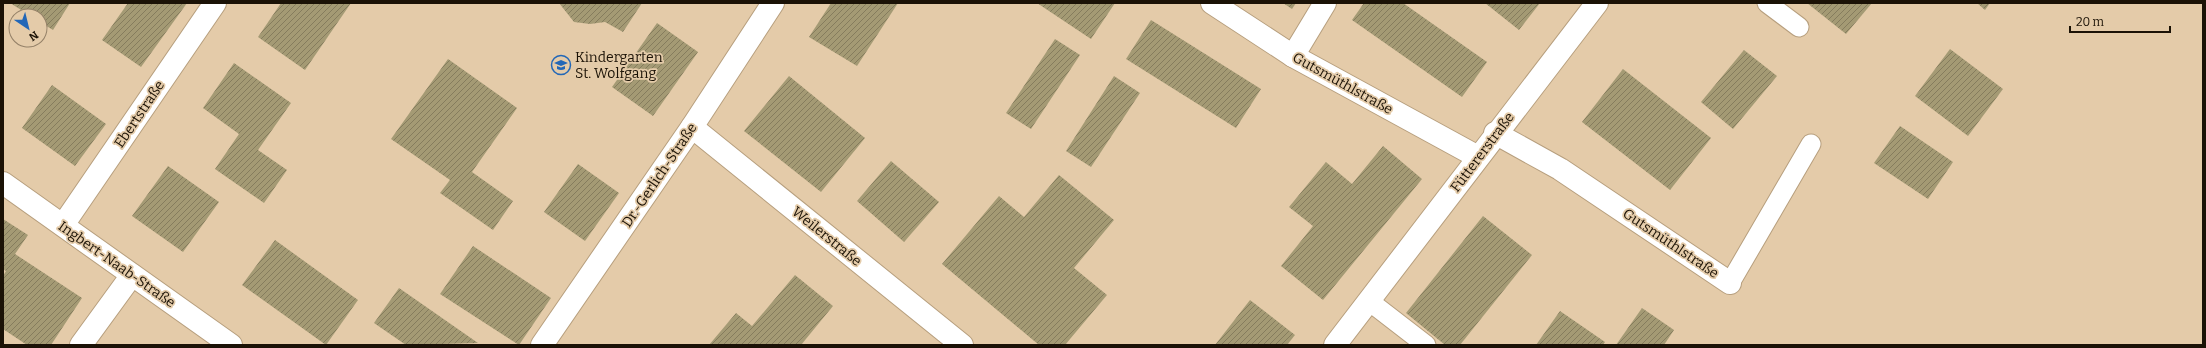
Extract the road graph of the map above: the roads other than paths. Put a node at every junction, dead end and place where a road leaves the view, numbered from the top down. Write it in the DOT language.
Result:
graph roads {
  1 [pos="215,3"];
  2 [pos="773,3"];
  3 [pos="1212,3"];
  4 [pos="1325,3"];
  5 [pos="1597,3"];
  6 [pos="1767,3"];
  7 [pos="1799,27"];
  8 [pos="1294,56"];
  9 [pos="692,127"];
  10 [pos="1495,133"];
  11 [pos="1811,144"];
  12 [pos="1478,157"];
  13 [pos="3,183"];
  14 [pos="63,225"];
  15 [pos="132,274"];
  16 [pos="1730,283"];
  17 [pos="1369,301"];
  18 [pos="81,345"];
  19 [pos="231,345"];
  20 [pos="542,345"];
  21 [pos="962,345"];
  22 [pos="1335,345"];
  23 [pos="1426,345"];
  1 -- 14 [label="street, Ebertstraße"];
  2 -- 9 [label="street, Dr.-Gerlich-Straße"];
  3 -- 8 [label="street, Gutsmüthlstraße"];
  4 -- 8 [label="street"];
  5 -- 10 [label="street, Füttererstraße"];
  6 -- 7 [label="lane"];
  8 -- 12 [label="street, Gutsmüthlstraße"];
  9 -- 20 [label="street, Dr.-Gerlich-Straße"];
  9 -- 21 [label="street, Weilerstraße"];
  10 -- 12 [label="street, Füttererstraße"];
  10 -- 16 [label="street, Gutsmüthlstraße"];
  11 -- 16 [label="lane, Gutsmüthlstraße"];
  12 -- 17 [label="street, Füttererstraße"];
  13 -- 14 [label="street, Ingbert-Naab-Straße"];
  14 -- 15 [label="street, Ingbert-Naab-Straße"];
  15 -- 18 [label="street"];
  15 -- 19 [label="street, Ingbert-Naab-Straße"];
  17 -- 22 [label="street, Füttererstraße"];
  17 -- 23 [label="lane"];
}
